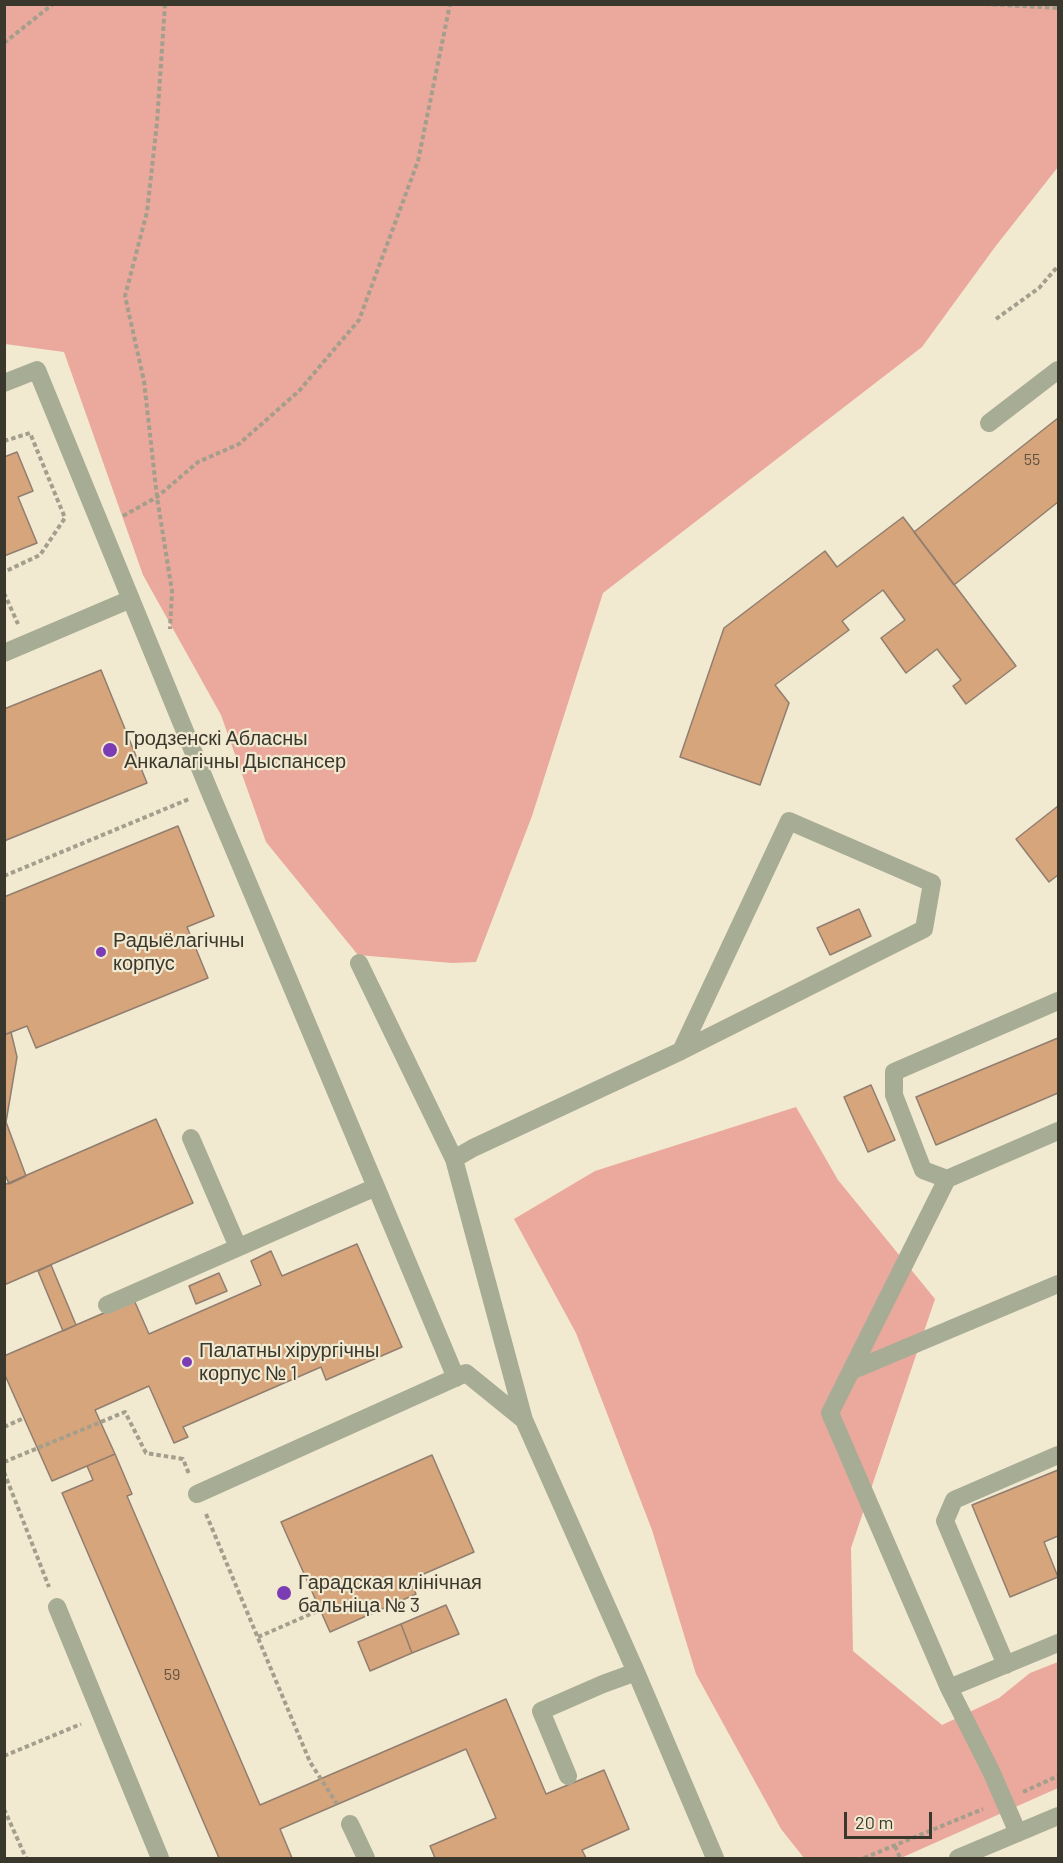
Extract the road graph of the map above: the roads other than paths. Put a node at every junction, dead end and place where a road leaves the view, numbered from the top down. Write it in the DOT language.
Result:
graph roads {
  1 [pos="1059,370"];
  2 [pos="4,383"];
  3 [pos="989,423"];
  4 [pos="131,599"];
  5 [pos="4,653"];
  6 [pos="359,963"];
  7 [pos="1059,1001"];
  8 [pos="681,1051"];
  9 [pos="1059,1131"];
  10 [pos="191,1138"];
  11 [pos="454,1159"];
  12 [pos="947,1179"];
  13 [pos="376,1187"];
  14 [pos="238,1247"];
  15 [pos="1059,1284"];
  16 [pos="107,1305"];
  17 [pos="851,1371"];
  18 [pos="456,1378"];
  19 [pos="524,1420"];
  20 [pos="1059,1455"];
  21 [pos="197,1494"];
  22 [pos="57,1607"];
  23 [pos="1059,1643"];
  24 [pos="1006,1665"];
  25 [pos="636,1672"];
  26 [pos="949,1688"];
  27 [pos="568,1776"];
  28 [pos="1059,1816"];
  29 [pos="350,1824"];
  30 [pos="1018,1833"];
  31 [pos="160,1858"];
  32 [pos="366,1858"];
  33 [pos="715,1858"];
  34 [pos="958,1858"];
  1 -- 3 [label="street"];
  2 -- 4 [label="street"];
  4 -- 5 [label="street"];
  4 -- 13 [label="street"];
  6 -- 11 [label="street"];
  7 -- 12 [label="street"];
  8 -- 8 [label="street"];
  8 -- 11 [label="street"];
  9 -- 12 [label="street"];
  10 -- 14 [label="street"];
  11 -- 19 [label="street"];
  12 -- 17 [label="street"];
  13 -- 14 [label="street"];
  13 -- 18 [label="street"];
  14 -- 16 [label="street"];
  15 -- 17 [label="street"];
  17 -- 26 [label="street"];
  18 -- 19 [label="street"];
  18 -- 21 [label="street"];
  19 -- 25 [label="street"];
  20 -- 24 [label="street"];
  22 -- 31 [label="street"];
  23 -- 24 [label="street"];
  24 -- 26 [label="street"];
  25 -- 27 [label="street"];
  25 -- 33 [label="street"];
  26 -- 30 [label="street"];
  28 -- 30 [label="street"];
  29 -- 32 [label="street"];
  30 -- 34 [label="street"];
}
